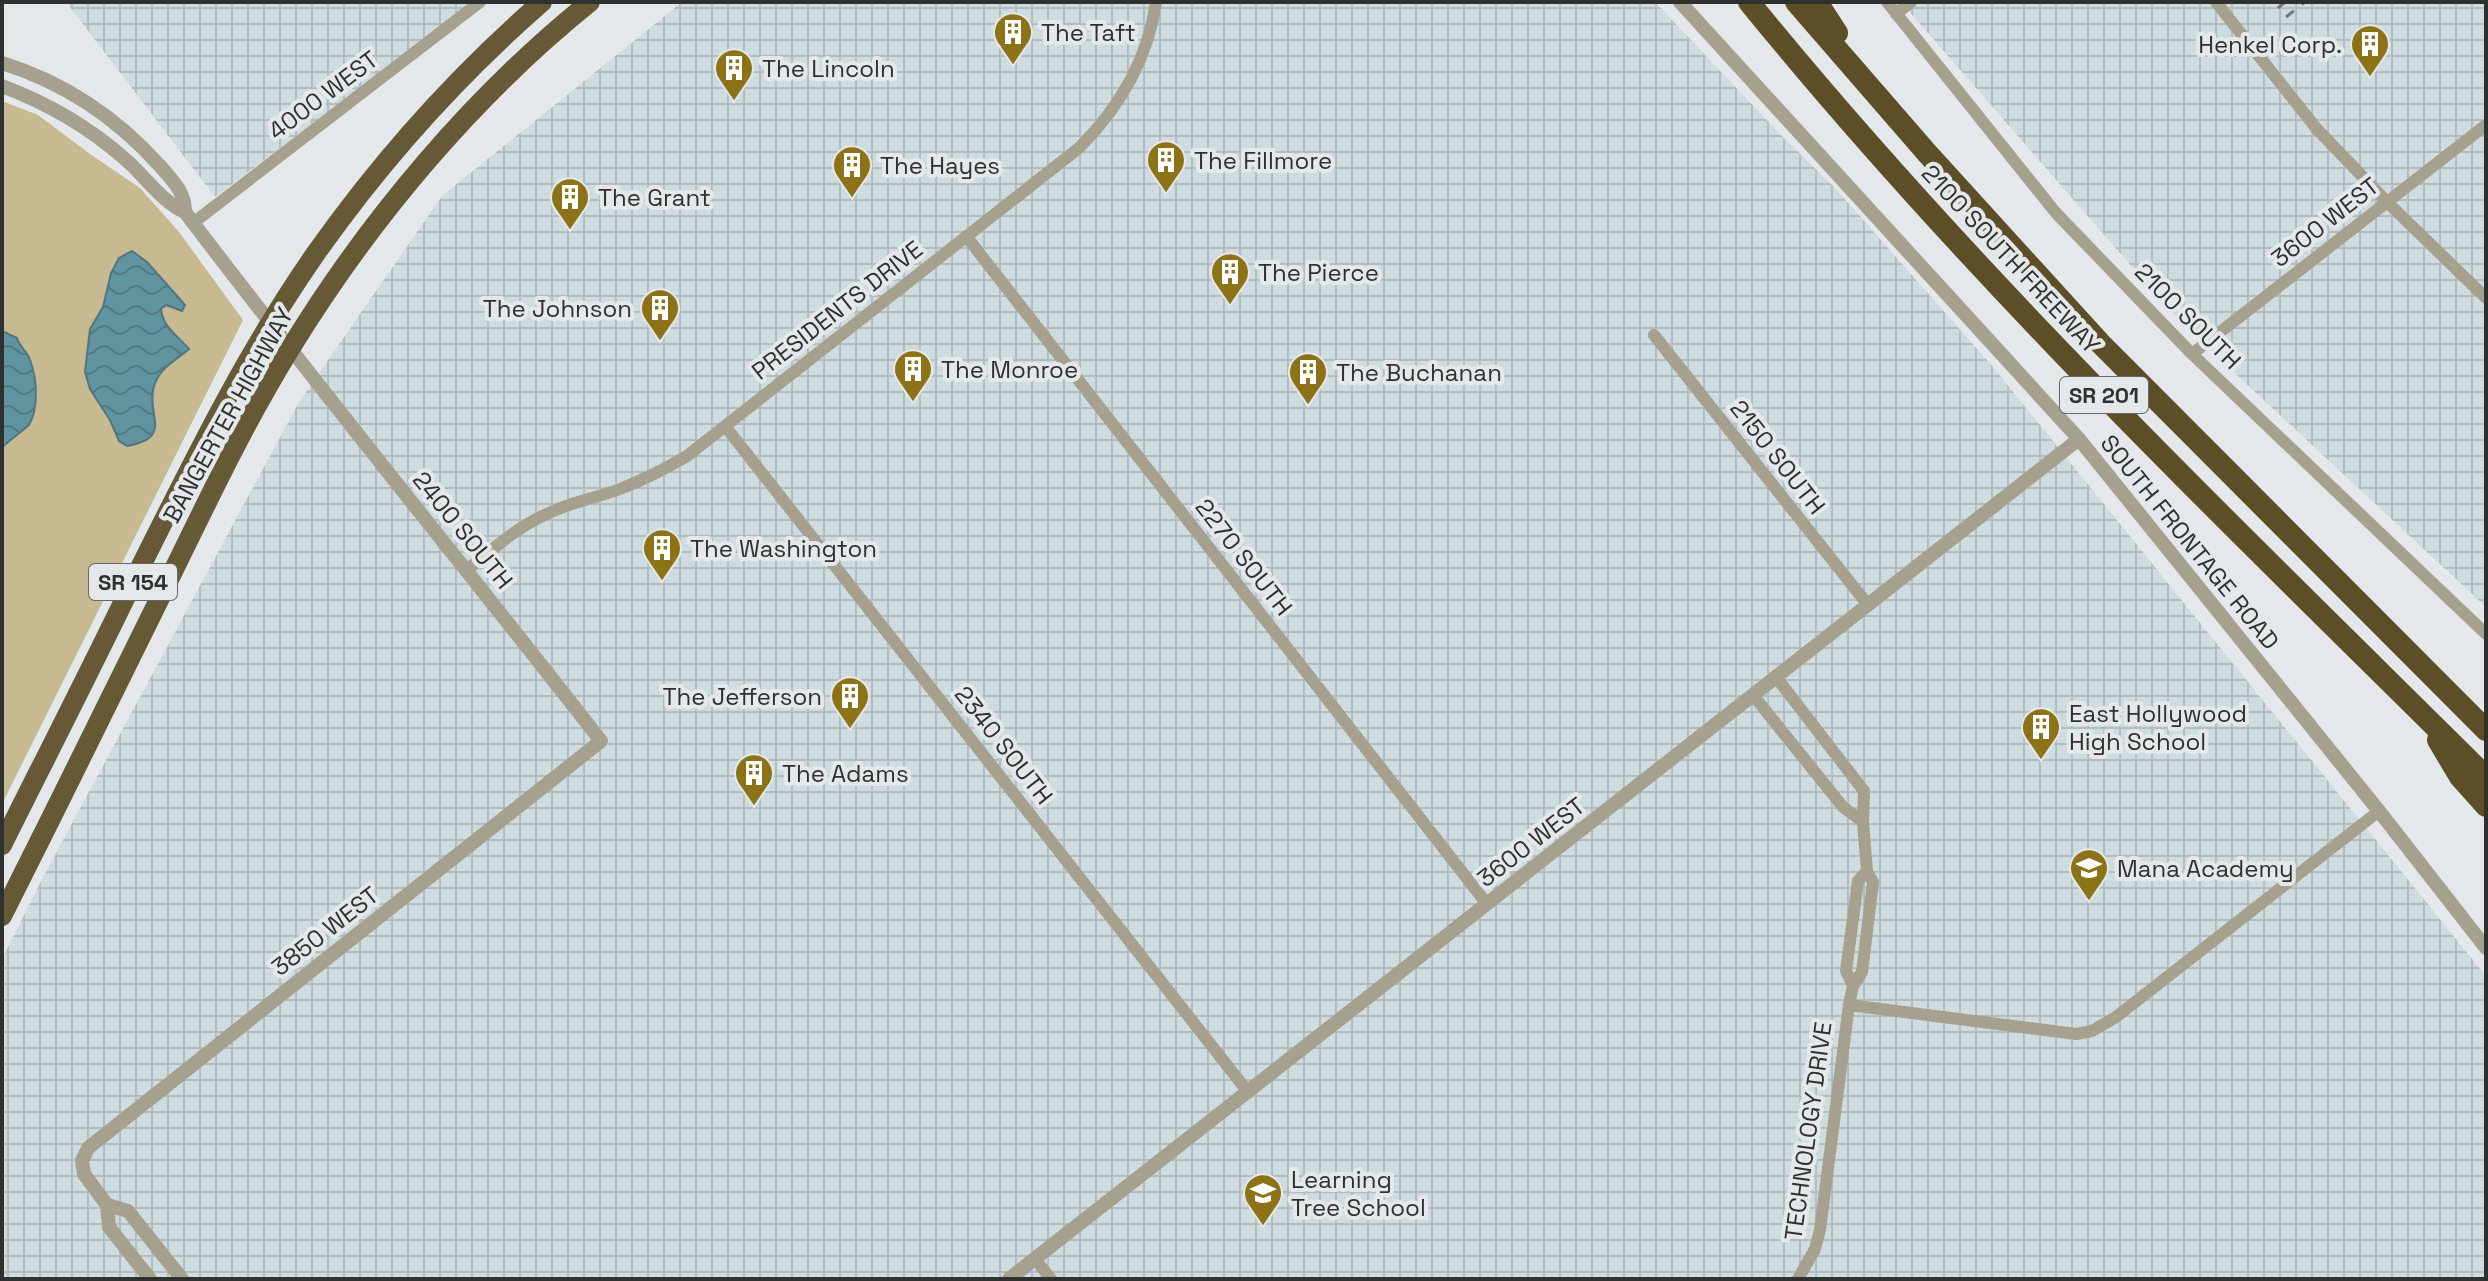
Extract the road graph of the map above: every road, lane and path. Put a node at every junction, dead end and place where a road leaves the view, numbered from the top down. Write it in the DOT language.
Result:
graph roads {
  1 [pos="480,2"];
  2 [pos="542,2"];
  3 [pos="590,2"];
  4 [pos="1156,2"];
  5 [pos="1680,2"];
  6 [pos="1734,2"];
  7 [pos="1749,2"];
  8 [pos="1796,2"];
  9 [pos="1817,2"];
  10 [pos="1887,2"];
  11 [pos="1911,2"];
  12 [pos="2216,2"];
  13 [pos="1896,14"];
  14 [pos="2,63"];
  15 [pos="1802,67"];
  16 [pos="1865,83"];
  17 [pos="2,86"];
  18 [pos="2486,125"];
  19 [pos="2387,202"];
  20 [pos="189,218"];
  21 [pos="966,236"];
  22 [pos="2486,298"];
  23 [pos="271,323"];
  24 [pos="1654,335"];
  25 [pos="290,348"];
  26 [pos="2192,354"];
  27 [pos="725,426"];
  28 [pos="2079,439"];
  29 [pos="2312,557"];
  30 [pos="467,570"];
  31 [pos="1868,605"];
  32 [pos="2486,614"];
  33 [pos="2475,623"];
  34 [pos="2486,634"];
  35 [pos="1776,677"];
  36 [pos="1753,695"];
  37 [pos="2420,712"];
  38 [pos="2486,721"];
  39 [pos="2486,730"];
  40 [pos="601,741"];
  41 [pos="2486,777"];
  42 [pos="2486,806"];
  43 [pos="2379,811"];
  44 [pos="1863,822"];
  45 [pos="2,845"];
  46 [pos="1487,904"];
  47 [pos="2,916"];
  48 [pos="2486,948"];
  49 [pos="1849,1005"];
  50 [pos="1248,1092"];
  51 [pos="107,1205"];
  52 [pos="1035,1259"];
  53 [pos="150,1279"];
  54 [pos="182,1279"];
  55 [pos="1009,1279"];
  56 [pos="1051,1279"];
  57 [pos="1798,1279"];
  1 -- 20 [label="street, 4000 WEST"];
  2 -- 23 [label="highway, BANGERTER HIGHWAY / SR 154"];
  3 -- 25 [label="highway, BANGERTER HIGHWAY / SR 154"];
  4 -- 21 [label="street, PRESIDENTS DRIVE"];
  5 -- 28 [label="street, SOUTH FRONTAGE ROAD"];
  6 -- 15 [label="highway"];
  7 -- 15 [label="highway, 2100 SOUTH FREEWAY / SR 201"];
  8 -- 16 [label="highway, 2100 SOUTH FREEWAY / SR 201"];
  9 -- 16 [label="highway"];
  10 -- 13 [label="street, 2100 SOUTH"];
  11 -- 13 [label="street"];
  12 -- 19 [label="street"];
  13 -- 26 [label="street, 2100 SOUTH"];
  14 -- 20 [label="street"];
  15 -- 37 [label="highway, 2100 SOUTH FREEWAY / SR 201"];
  16 -- 29 [label="highway, 2100 SOUTH FREEWAY / SR 201"];
  17 -- 20 [label="street"];
  18 -- 19 [label="street, 3600 WEST"];
  19 -- 22 [label="street"];
  19 -- 26 [label="street, 3600 WEST"];
  20 -- 23 [label="street, 2400 SOUTH"];
  21 -- 27 [label="street, PRESIDENTS DRIVE"];
  21 -- 46 [label="street, 2270 SOUTH"];
  23 -- 25 [label="street, 2400 SOUTH"];
  23 -- 45 [label="highway, BANGERTER HIGHWAY / SR 154"];
  24 -- 31 [label="street, 2150 SOUTH"];
  25 -- 30 [label="street, 2400 SOUTH"];
  25 -- 47 [label="highway, BANGERTER HIGHWAY / SR 154"];
  26 -- 33 [label="street, 2100 SOUTH"];
  27 -- 30 [label="street, PRESIDENTS DRIVE"];
  27 -- 50 [label="street, 2340 SOUTH"];
  28 -- 31 [label="street, 3600 WEST"];
  28 -- 43 [label="street, SOUTH FRONTAGE ROAD"];
  29 -- 38 [label="highway"];
  29 -- 39 [label="highway, 2100 SOUTH FREEWAY / SR 201"];
  30 -- 40 [label="street, 2400 SOUTH"];
  31 -- 35 [label="street, 3600 WEST"];
  32 -- 33 [label="street"];
  33 -- 34 [label="street, 2100 SOUTH"];
  35 -- 36 [label="street, 3600 WEST"];
  35 -- 44 [label="street, TECHNOLOGY DRIVE"];
  36 -- 44 [label="street"];
  36 -- 46 [label="street, 3600 WEST"];
  37 -- 41 [label="highway, 2100 SOUTH FREEWAY / SR 201"];
  37 -- 42 [label="highway"];
  40 -- 51 [label="street, 3850 WEST"];
  43 -- 48 [label="street, SOUTH FRONTAGE ROAD"];
  43 -- 49 [label="street"];
  44 -- 49 [label="street, TECHNOLOGY DRIVE"];
  46 -- 50 [label="street, 3600 WEST"];
  49 -- 57 [label="street, TECHNOLOGY DRIVE"];
  50 -- 52 [label="street, 3600 WEST"];
  51 -- 53 [label="street"];
  51 -- 54 [label="street"];
  52 -- 55 [label="street, 3600 WEST"];
  52 -- 56 [label="street"];
}
